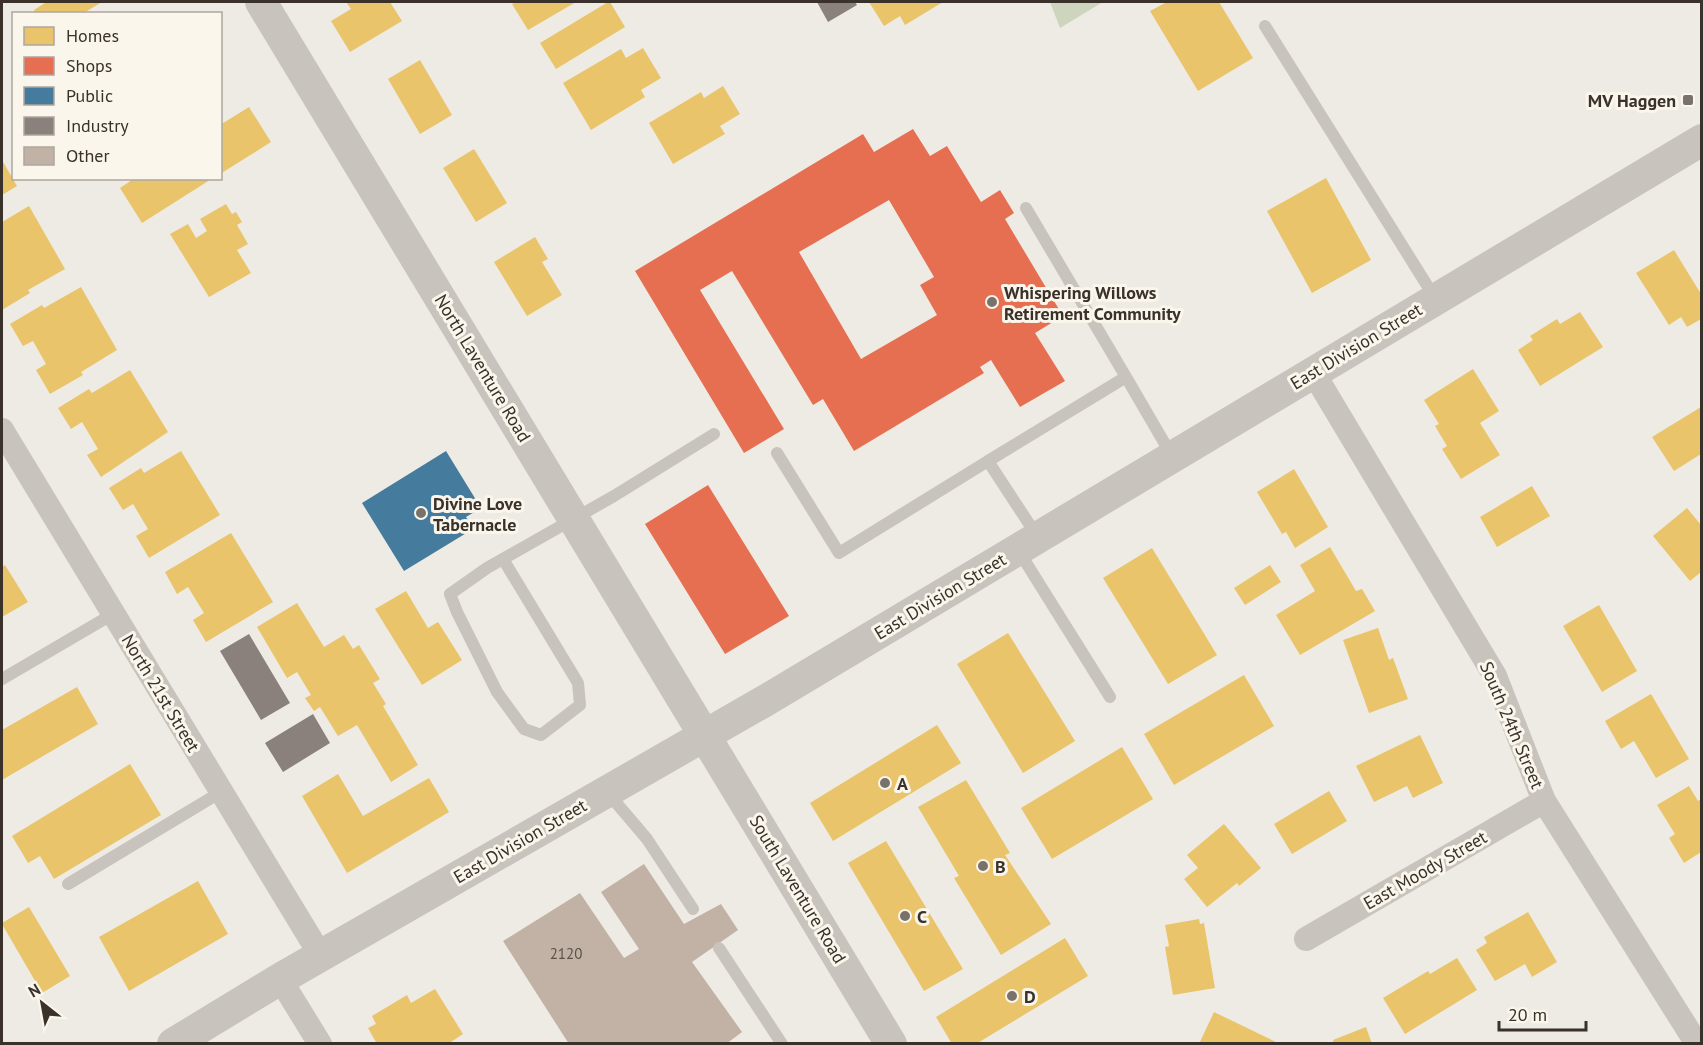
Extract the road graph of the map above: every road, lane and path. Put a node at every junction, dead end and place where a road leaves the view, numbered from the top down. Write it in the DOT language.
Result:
graph roads {
  1 [pos="261,2"];
  2 [pos="1265,26"];
  3 [pos="1701,140"];
  4 [pos="1026,208"];
  5 [pos="1435,299"];
  6 [pos="1313,372"];
  7 [pos="1126,377"];
  8 [pos="2,430"];
  9 [pos="714,434"];
  10 [pos="777,453"];
  11 [pos="1173,456"];
  12 [pos="988,461"];
  13 [pos="574,519"];
  14 [pos="1027,543"];
  15 [pos="503,559"];
  16 [pos="113,614"];
  17 [pos="2,679"];
  18 [pos="1110,697"];
  19 [pos="705,735"];
  20 [pos="221,792"];
  21 [pos="607,792"];
  22 [pos="1544,801"];
  23 [pos="68,884"];
  24 [pos="693,909"];
  25 [pos="1306,939"];
  26 [pos="719,948"];
  27 [pos="321,956"];
  28 [pos="280,979"];
  29 [pos="172,1044"];
  30 [pos="320,1044"];
  31 [pos="782,1044"];
  32 [pos="891,1044"];
  33 [pos="1698,1044"];
  1 -- 13 [label="street, North Laventure Road"];
  2 -- 5 [label="lane"];
  3 -- 5 [label="street, East Division Street"];
  4 -- 7 [label="lane"];
  5 -- 6 [label="street, East Division Street"];
  6 -- 11 [label="street, East Division Street"];
  6 -- 22 [label="street, South 24th Street"];
  7 -- 11 [label="lane"];
  7 -- 12 [label="lane"];
  8 -- 16 [label="street, North 21st Street"];
  9 -- 13 [label="lane"];
  10 -- 12 [label="lane"];
  11 -- 14 [label="street, East Division Street"];
  12 -- 14 [label="lane"];
  13 -- 15 [label="lane"];
  13 -- 19 [label="street, North Laventure Road"];
  14 -- 18 [label="lane"];
  14 -- 19 [label="street, East Division Street"];
  15 -- 15 [label="lane"];
  16 -- 17 [label="lane"];
  16 -- 20 [label="street, North 21st Street"];
  19 -- 21 [label="street, East Division Street"];
  19 -- 32 [label="street, South Laventure Road"];
  20 -- 23 [label="lane"];
  20 -- 27 [label="street, North 21st Street"];
  21 -- 24 [label="lane"];
  21 -- 27 [label="street, East Division Street"];
  22 -- 25 [label="street, East Moody Street"];
  22 -- 33 [label="street, South 24th Street"];
  26 -- 31 [label="lane"];
  27 -- 28 [label="street, East Division Street"];
  28 -- 29 [label="street, East Division Street"];
  28 -- 30 [label="street"];
}
